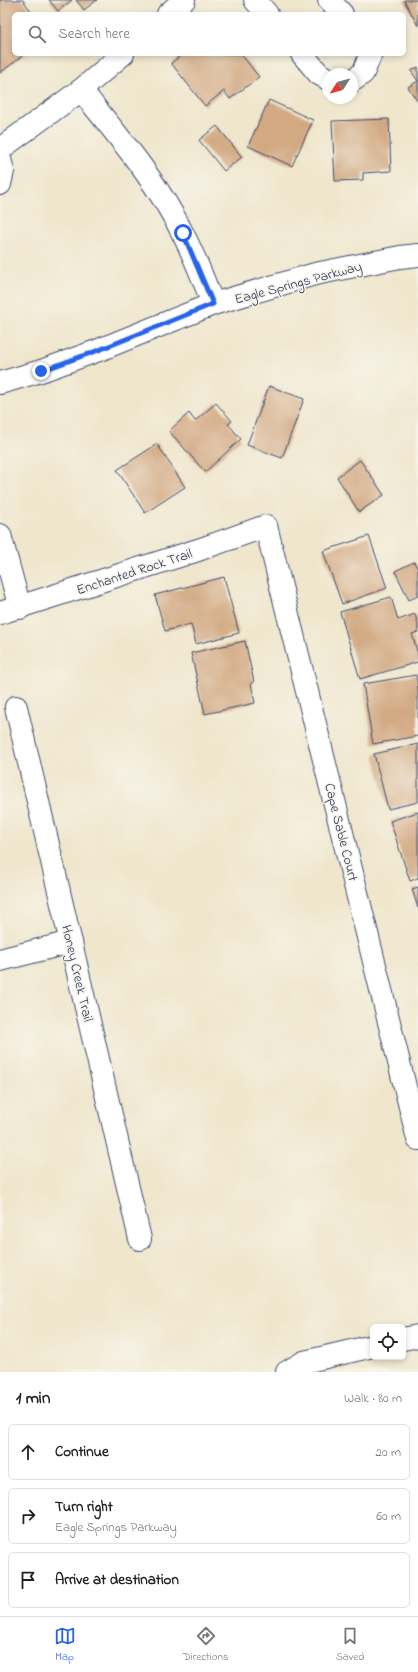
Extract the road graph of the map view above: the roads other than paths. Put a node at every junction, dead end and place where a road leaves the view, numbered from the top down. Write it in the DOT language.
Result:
graph roads {
  1 [pos="184,0"];
  2 [pos="255,0"];
  3 [pos="329,0"];
  4 [pos="170,12"];
  5 [pos="265,12"];
  6 [pos="340,12"];
  7 [pos="121,56"];
  8 [pos="304,56"];
  9 [pos="370,56"];
  10 [pos="322,76"];
  11 [pos="358,77"];
  12 [pos="81,90"];
  13 [pos="0,149"];
  14 [pos="0,159"];
  15 [pos="0,184"];
  16 [pos="418,255"];
  17 [pos="213,304"];
  18 [pos="0,383"];
  19 [pos="266,526"];
  20 [pos="0,536"];
  21 [pos="10,610"];
  22 [pos="16,707"];
  23 [pos="71,942"];
  24 [pos="0,960"];
  25 [pos="418,1139"];
  26 [pos="140,1239"];
  27 [pos="418,1336"];
  28 [pos="406,1338"];
  29 [pos="370,1347"];
  30 [pos="287,1372"];
  1 -- 4 [label="street"];
  2 -- 5 [label="street"];
  3 -- 6 [label="street"];
  7 -- 12 [label="street"];
  8 -- 10 [label="street"];
  9 -- 11 [label="street"];
  12 -- 13 [label="street"];
  12 -- 17 [label="street"];
  14 -- 15 [label="street"];
  16 -- 17 [label="street, Eagle Springs Parkway"];
  17 -- 18 [label="street, Eagle Springs Parkway"];
  19 -- 21 [label="street, Enchanted Rock Trail"];
  19 -- 25 [label="street, Cape Sable Court"];
  20 -- 21 [label="street"];
  22 -- 23 [label="street, Honey Creek Trail"];
  23 -- 24 [label="street"];
  23 -- 26 [label="street, Honey Creek Trail"];
  27 -- 28 [label="street"];
  29 -- 30 [label="street"];
}
